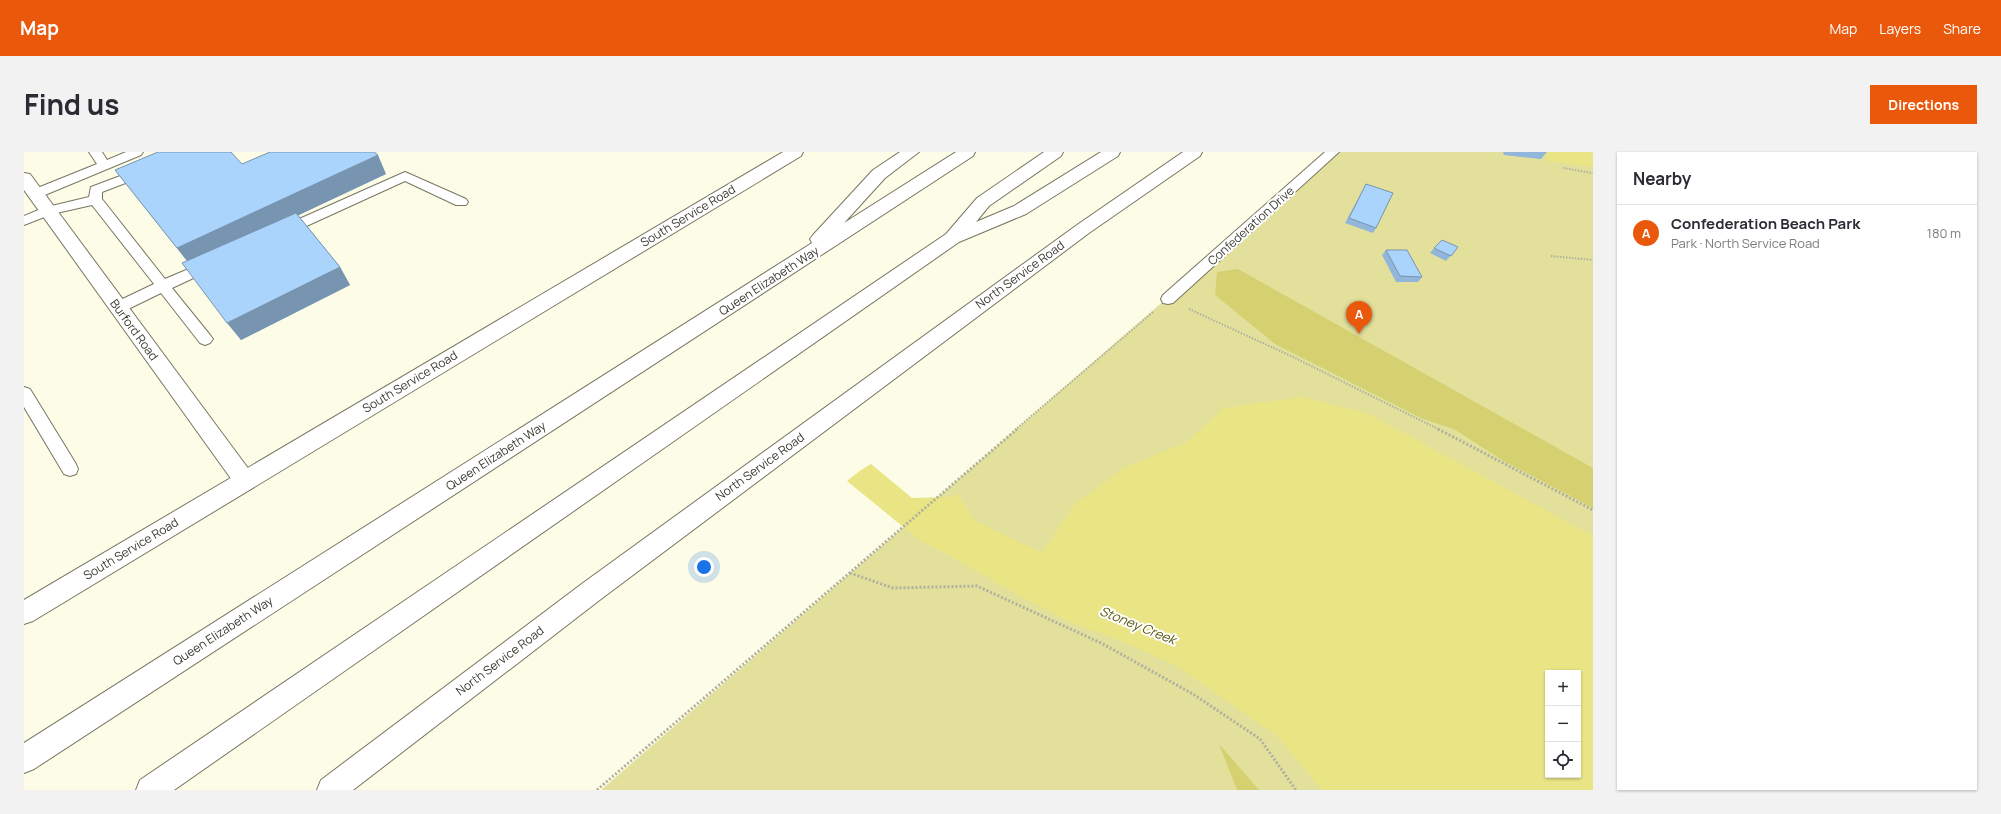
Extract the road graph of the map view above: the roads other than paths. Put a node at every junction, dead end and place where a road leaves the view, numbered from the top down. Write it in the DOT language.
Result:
graph roads {
  1 [pos="95,152"];
  2 [pos="137,152"];
  3 [pos="795,152"];
  4 [pos="911,152"];
  5 [pos="967,152"];
  6 [pos="1055,152"];
  7 [pos="1112,152"];
  8 [pos="1194,152"];
  9 [pos="1333,152"];
  10 [pos="105,165"];
  11 [pos="153,167"];
  12 [pos="24,178"];
  13 [pos="35,194"];
  14 [pos="95,200"];
  15 [pos="461,202"];
  16 [pos="48,211"];
  17 [pos="24,221"];
  18 [pos="270,238"];
  19 [pos="952,238"];
  20 [pos="220,260"];
  21 [pos="796,263"];
  22 [pos="163,286"];
  23 [pos="1168,299"];
  24 [pos="118,308"];
  25 [pos="205,338"];
  26 [pos="24,393"];
  27 [pos="70,469"];
  28 [pos="245,481"];
  29 [pos="24,613"];
  30 [pos="24,759"];
  31 [pos="150,790"];
  32 [pos="331,790"];
  1 -- 10 [label="lane"];
  2 -- 10 [label="lane"];
  3 -- 28 [label="main road, South Service Road"];
  4 -- 21 [label="main road"];
  5 -- 21 [label="main road, Queen Elizabeth Way"];
  6 -- 19 [label="main road"];
  7 -- 19 [label="main road"];
  8 -- 32 [label="main road, North Service Road"];
  9 -- 23 [label="lane, Confederation Drive"];
  10 -- 13 [label="lane"];
  11 -- 14 [label="lane"];
  12 -- 13 [label="main road, Burford Road"];
  13 -- 16 [label="main road, Burford Road"];
  14 -- 16 [label="lane"];
  14 -- 22 [label="lane"];
  15 -- 18 [label="lane"];
  16 -- 17 [label="lane"];
  16 -- 24 [label="main road, Burford Road"];
  19 -- 31 [label="main road"];
  20 -- 22 [label="lane"];
  21 -- 30 [label="main road, Queen Elizabeth Way"];
  22 -- 24 [label="lane"];
  22 -- 25 [label="lane"];
  24 -- 28 [label="main road, Burford Road"];
  26 -- 27 [label="lane"];
  28 -- 29 [label="main road, South Service Road"];
}
